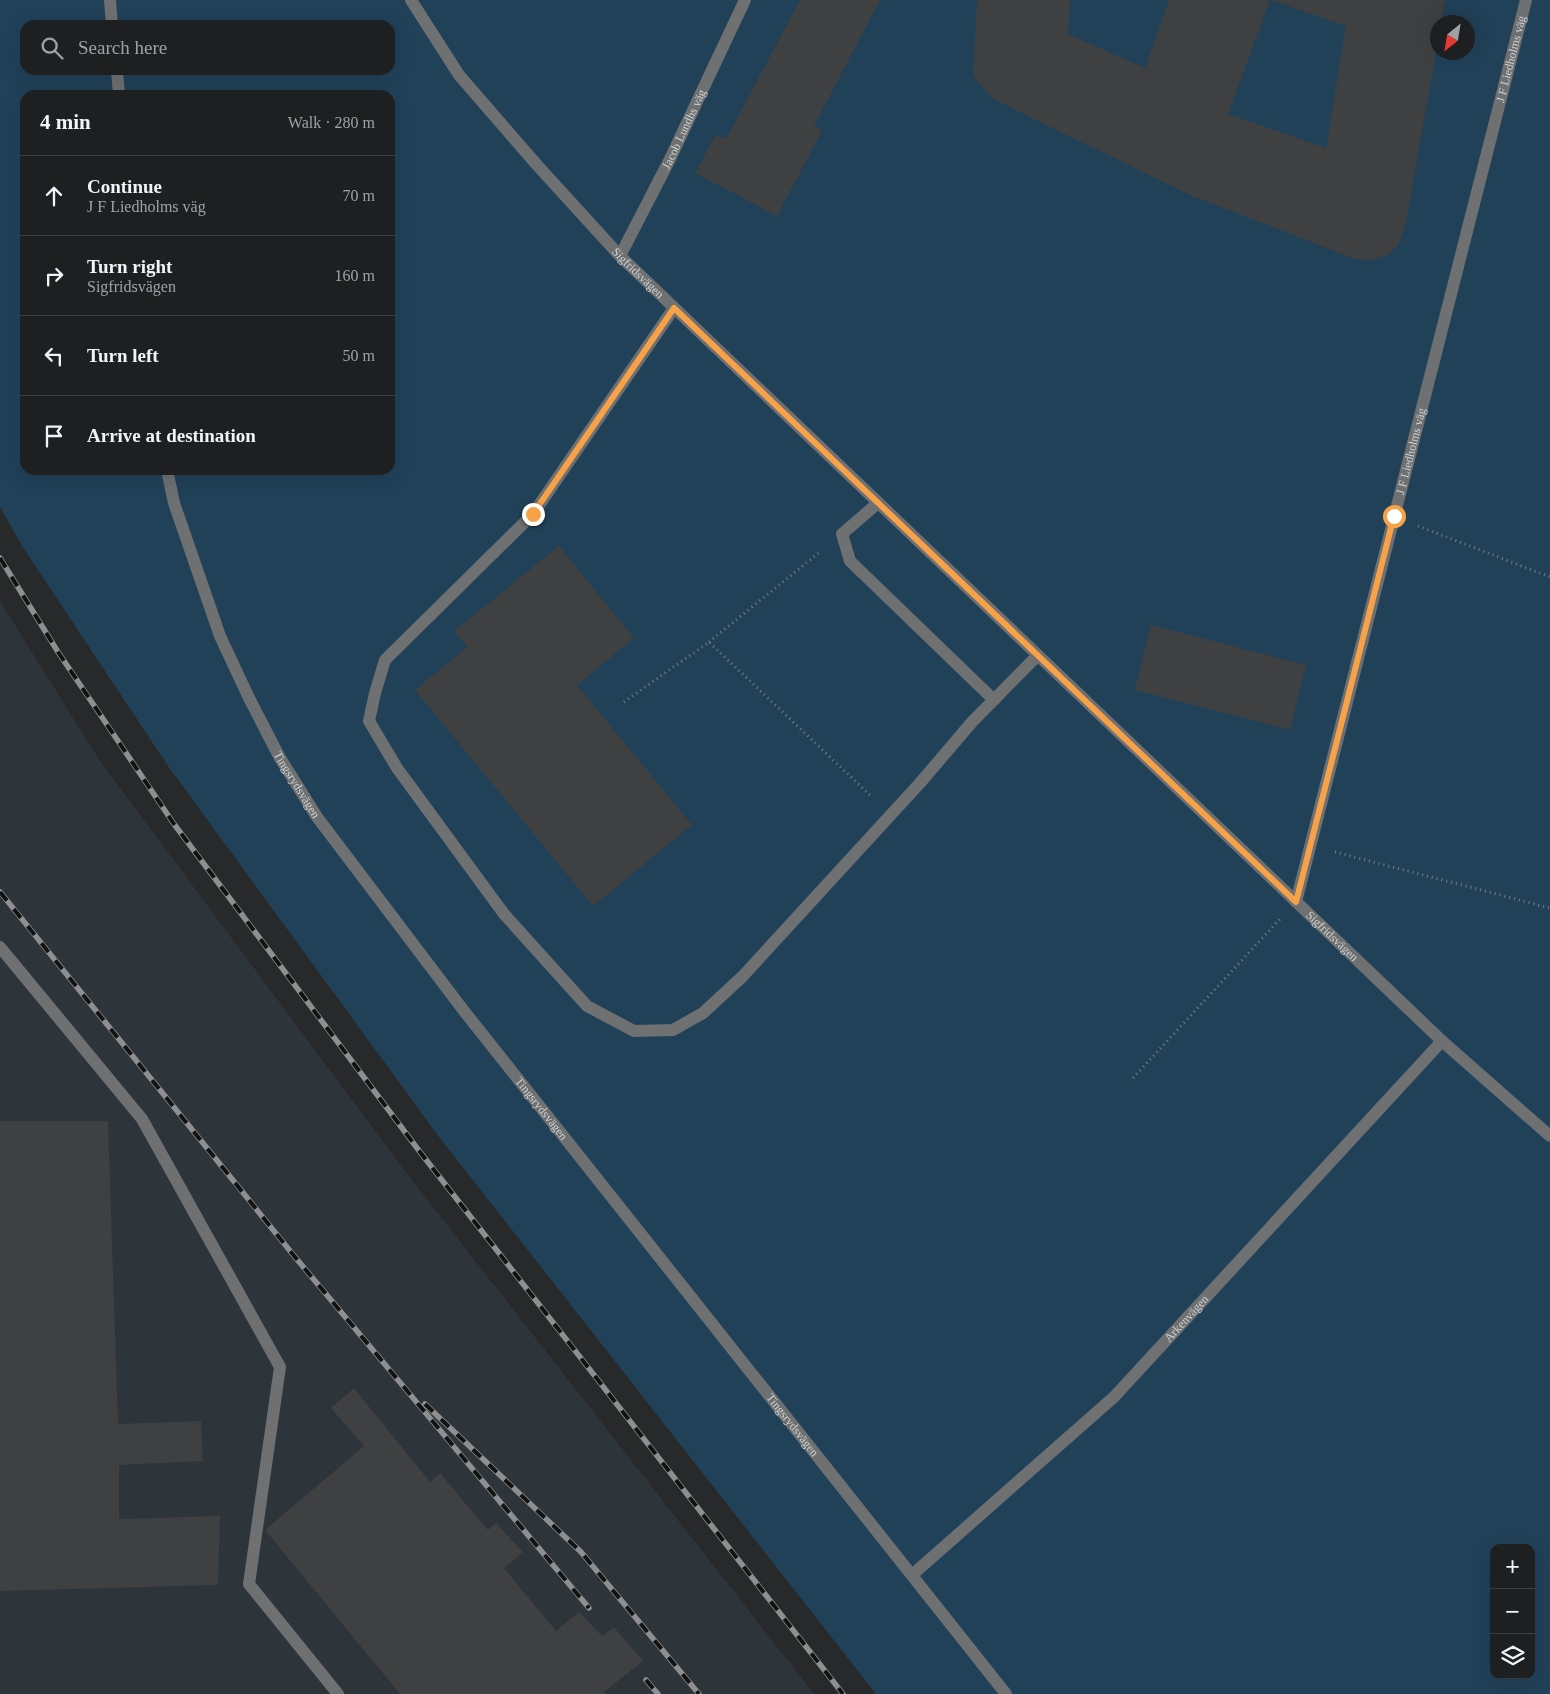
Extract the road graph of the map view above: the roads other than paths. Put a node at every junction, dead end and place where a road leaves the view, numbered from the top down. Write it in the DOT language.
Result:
graph roads {
  1 [pos="110,0"];
  2 [pos="411,0"];
  3 [pos="745,0"];
  4 [pos="1526,0"];
  5 [pos="112,20"];
  6 [pos="117,75"];
  7 [pos="119,90"];
  8 [pos="620,256"];
  9 [pos="674,308"];
  10 [pos="168,475"];
  11 [pos="878,503"];
  12 [pos="1038,656"];
  13 [pos="994,700"];
  14 [pos="1296,902"];
  15 [pos="0,948"];
  16 [pos="1442,1041"];
  17 [pos="1550,1136"];
  18 [pos="912,1575"];
  19 [pos="338,1694"];
  20 [pos="1006,1694"];
  1 -- 5 [label="street"];
  2 -- 8 [label="street, Sigfridsvägen"];
  3 -- 8 [label="street, Jacob Lundhs väg"];
  4 -- 14 [label="street, J F Liedholms väg"];
  6 -- 7 [label="street"];
  8 -- 9 [label="street, Sigfridsvägen"];
  9 -- 11 [label="street, Sigfridsvägen"];
  9 -- 13 [label="street"];
  10 -- 18 [label="street, Tingsrydsvägen"];
  11 -- 12 [label="street, Sigfridsvägen"];
  11 -- 13 [label="street"];
  12 -- 13 [label="street"];
  12 -- 14 [label="street, Sigfridsvägen"];
  14 -- 16 [label="street, Sigfridsvägen"];
  15 -- 19 [label="street"];
  16 -- 17 [label="street, Sigfridsvägen"];
  16 -- 18 [label="street, Arkenvägen"];
  18 -- 20 [label="street, Tingsrydsvägen"];
}
